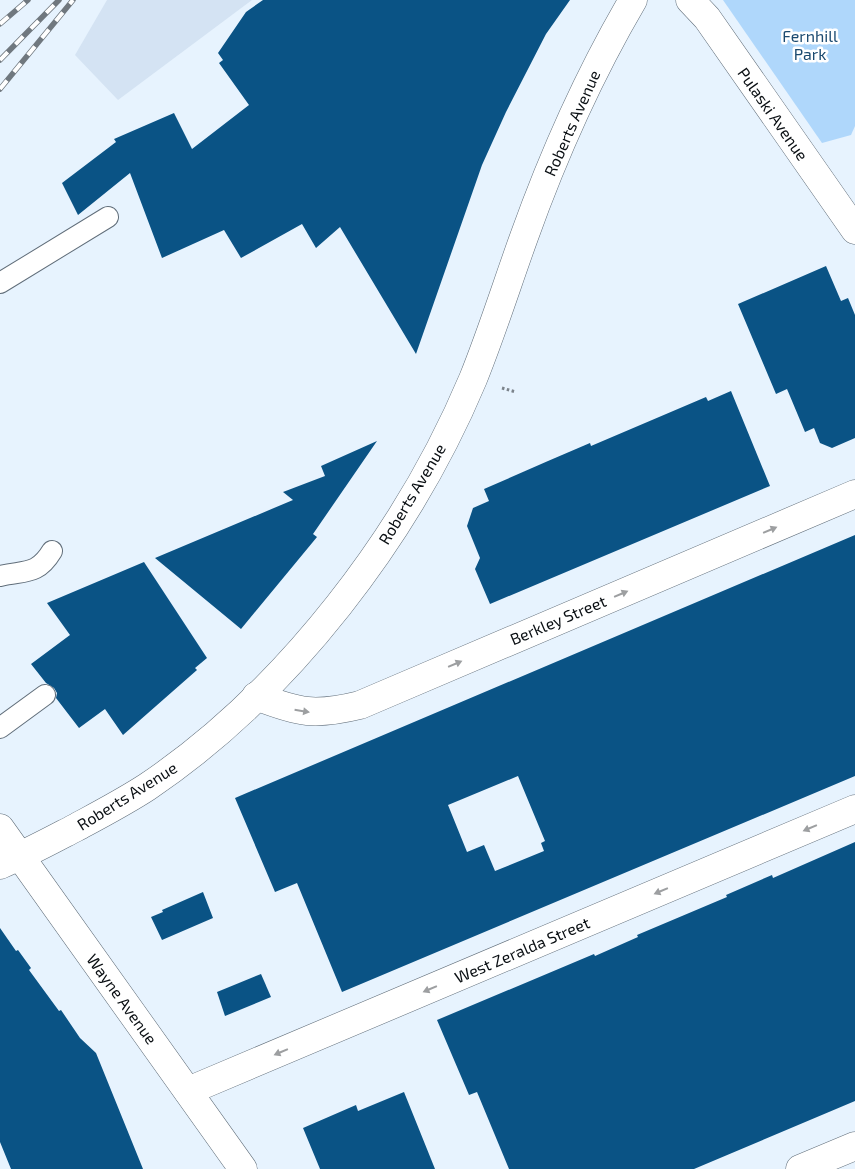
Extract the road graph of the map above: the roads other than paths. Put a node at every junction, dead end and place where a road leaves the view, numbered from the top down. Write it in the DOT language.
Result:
graph roads {
  1 [pos="633,0"];
  2 [pos="690,0"];
  3 [pos="108,217"];
  4 [pos="855,230"];
  5 [pos="0,283"];
  6 [pos="855,494"];
  7 [pos="52,551"];
  8 [pos="0,576"];
  9 [pos="45,695"];
  10 [pos="256,696"];
  11 [pos="0,728"];
  12 [pos="855,809"];
  13 [pos="0,828"];
  14 [pos="10,861"];
  15 [pos="188,1092"];
  16 [pos="855,1146"];
  17 [pos="244,1169"];
  18 [pos="800,1169"];
  1 -- 10 [label="main road, Roberts Avenue"];
  2 -- 4 [label="main road, Pulaski Avenue"];
  3 -- 5 [label="lane"];
  10 -- 6 [label="main road, Berkley Street, one-way"];
  7 -- 8 [label="lane"];
  9 -- 11 [label="lane"];
  10 -- 14 [label="main road, Roberts Avenue"];
  12 -- 15 [label="main road, West Zeralda Street, one-way"];
  13 -- 14 [label="main road, Wayne Avenue"];
  14 -- 15 [label="main road, Wayne Avenue"];
  15 -- 17 [label="main road, Wayne Avenue"];
  16 -- 18 [label="main road"];
}
